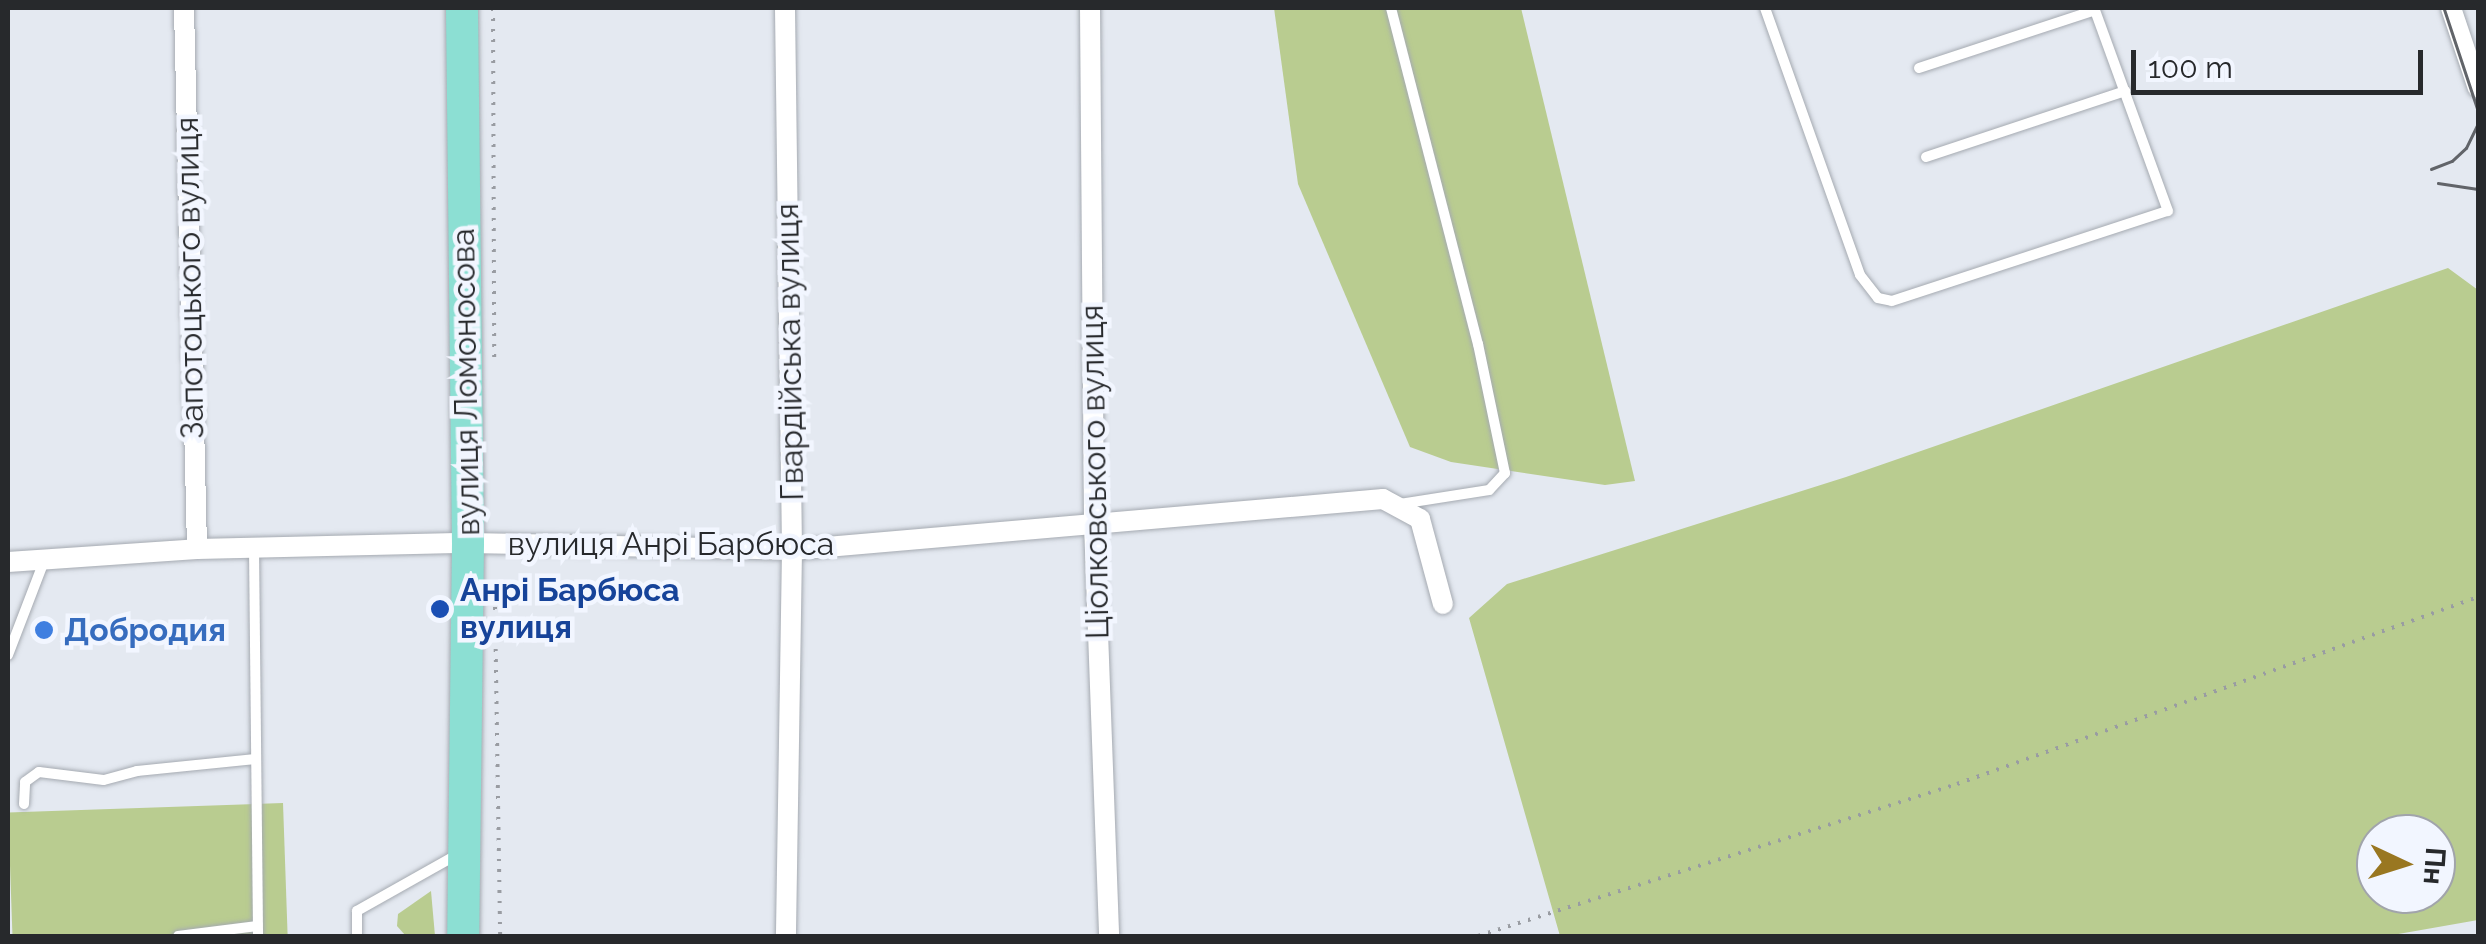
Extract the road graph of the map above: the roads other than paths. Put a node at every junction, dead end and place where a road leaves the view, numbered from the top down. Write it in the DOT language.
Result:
graph roads {
  1 [pos="184,8"];
  2 [pos="462,8"];
  3 [pos="786,8"];
  4 [pos="1090,8"];
  5 [pos="1391,8"];
  6 [pos="1765,8"];
  7 [pos="2451,8"];
  8 [pos="2094,9"];
  9 [pos="1919,68"];
  10 [pos="2478,88"];
  11 [pos="2124,90"];
  12 [pos="1926,157"];
  13 [pos="1394,505"];
  14 [pos="1094,523"];
  15 [pos="468,543"];
  16 [pos="254,548"];
  17 [pos="196,550"];
  18 [pos="792,550"];
  19 [pos="44,560"];
  20 [pos="8,562"];
  21 [pos="1443,604"];
  22 [pos="8,655"];
  23 [pos="255,759"];
  24 [pos="24,804"];
  25 [pos="464,851"];
  26 [pos="258,931"];
  27 [pos="178,936"];
  28 [pos="357,936"];
  29 [pos="464,936"];
  30 [pos="786,936"];
  31 [pos="1109,936"];
  1 -- 17 [label="street, Запотоцького вулиця"];
  2 -- 15 [label="main road, вулиця Ломоносова"];
  3 -- 18 [label="street, Гвардійська вулиця"];
  4 -- 14 [label="street, Ціолковського вулиця"];
  5 -- 13 [label="lane"];
  6 -- 11 [label="lane"];
  7 -- 10 [label="street"];
  8 -- 9 [label="lane"];
  8 -- 11 [label="lane"];
  11 -- 12 [label="lane"];
  13 -- 14 [label="street, вулиця Анрі Барбюса"];
  13 -- 21 [label="street"];
  14 -- 18 [label="street, вулиця Анрі Барбюса"];
  14 -- 31 [label="street, Ціолковського вулиця"];
  15 -- 16 [label="street, вулиця Анрі Барбюса"];
  15 -- 18 [label="street, вулиця Анрі Барбюса"];
  15 -- 25 [label="main road, вулиця Ломоносова"];
  16 -- 17 [label="street, вулиця Анрі Барбюса"];
  16 -- 23 [label="lane"];
  17 -- 19 [label="street, вулиця Анрі Барбюса"];
  18 -- 30 [label="street, Гвардійська вулиця"];
  19 -- 20 [label="street, вулиця Анрі Барбюса"];
  19 -- 22 [label="lane"];
  23 -- 24 [label="lane"];
  23 -- 26 [label="lane"];
  25 -- 28 [label="lane"];
  25 -- 29 [label="main road, вулиця Ломоносова"];
  26 -- 27 [label="lane"];
}
